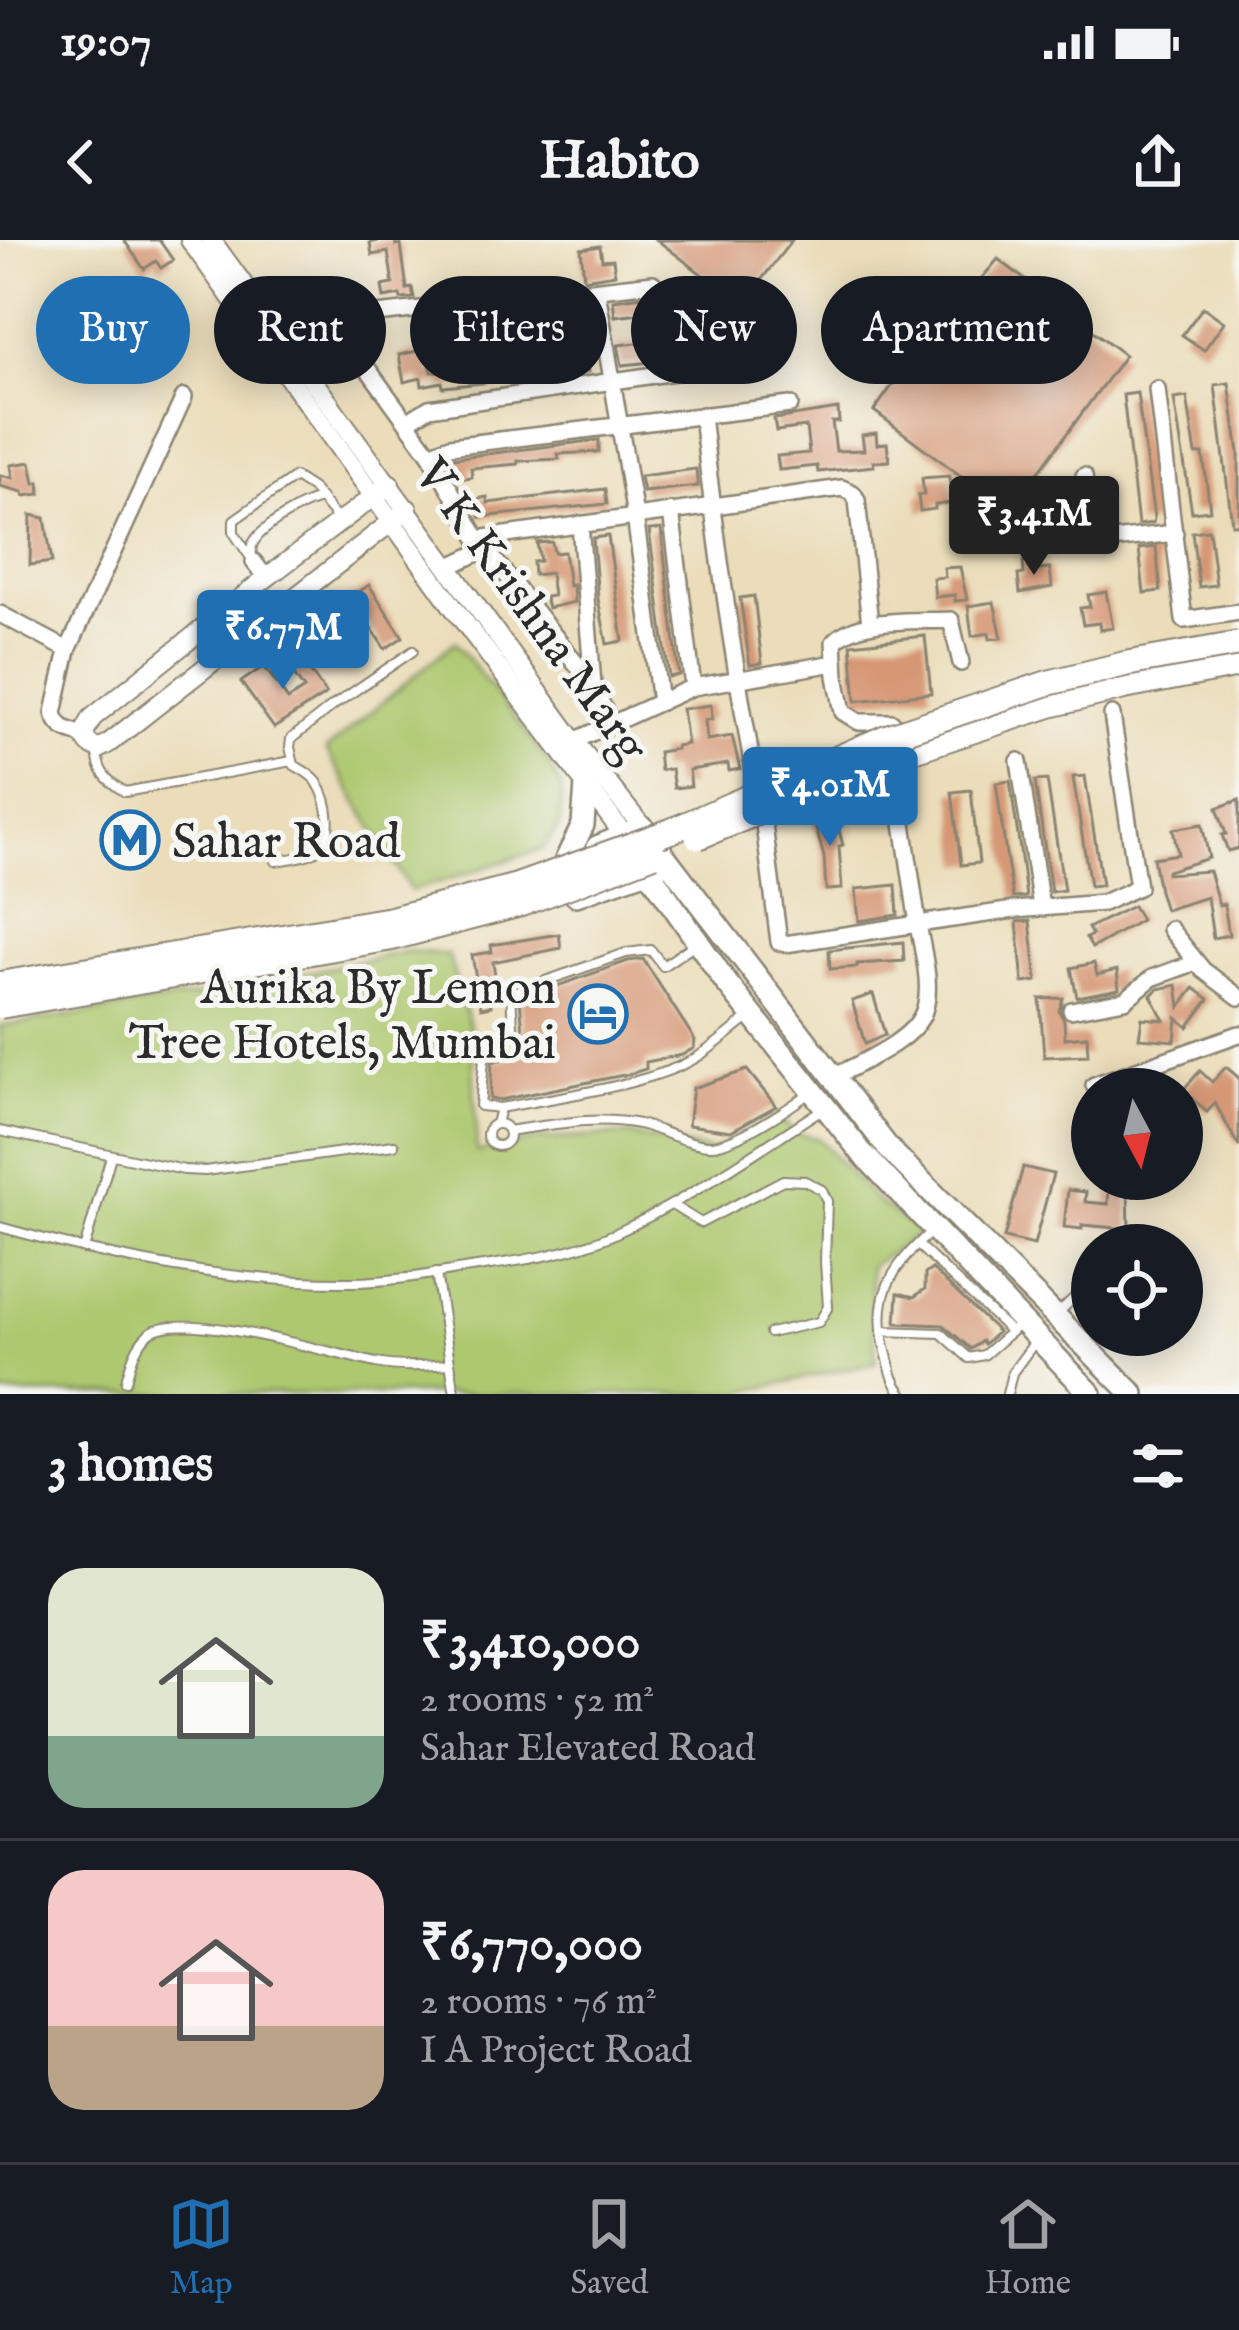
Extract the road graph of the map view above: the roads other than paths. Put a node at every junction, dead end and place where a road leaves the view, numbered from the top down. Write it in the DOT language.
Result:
graph roads {
  1 [pos="190,240"];
  2 [pos="211,240"];
  3 [pos="225,276"];
  4 [pos="227,276"];
  5 [pos="410,311"];
  6 [pos="607,350"];
  7 [pos="631,377"];
  8 [pos="612,380"];
  9 [pos="304,384"];
  10 [pos="1157,389"];
  11 [pos="184,398"];
  12 [pos="790,405"];
  13 [pos="702,415"];
  14 [pos="407,422"];
  15 [pos="620,424"];
  16 [pos="430,454"];
  17 [pos="1084,476"];
  18 [pos="382,491"];
  19 [pos="321,499"];
  20 [pos="712,507"];
  21 [pos="670,511"];
  22 [pos="400,515"];
  23 [pos="635,516"];
  24 [pos="340,523"];
  25 [pos="580,524"];
  26 [pos="1175,533"];
  27 [pos="482,544"];
  28 [pos="257,566"];
  29 [pos="448,567"];
  30 [pos="1239,612"];
  31 [pos="0,614"];
  32 [pos="870,624"];
  33 [pos="1239,644"];
  34 [pos="68,650"];
  35 [pos="413,651"];
  36 [pos="835,663"];
  37 [pos="961,663"];
  38 [pos="1239,665"];
  39 [pos="737,678"];
  40 [pos="593,685"];
  41 [pos="693,687"];
  42 [pos="660,702"];
  43 [pos="1112,715"];
  44 [pos="892,722"];
  45 [pos="611,724"];
  46 [pos="91,742"];
  47 [pos="567,745"];
  48 [pos="292,761"];
  49 [pos="1019,761"];
  50 [pos="755,779"];
  51 [pos="897,783"];
  52 [pos="586,784"];
  53 [pos="764,825"];
  54 [pos="633,831"];
  55 [pos="566,860"];
  56 [pos="276,861"];
  57 [pos="658,867"];
  58 [pos="608,884"];
  59 [pos="664,895"];
  60 [pos="1041,907"];
  61 [pos="918,924"];
  62 [pos="1170,929"];
  63 [pos="698,943"];
  64 [pos="1196,962"];
  65 [pos="0,974"];
  66 [pos="0,984"];
  67 [pos="1239,997"];
  68 [pos="0,1010"];
  69 [pos="1071,1010"];
  70 [pos="752,1015"];
  71 [pos="1239,1034"];
  72 [pos="1142,1068"];
  73 [pos="832,1078"];
  74 [pos="819,1099"];
  75 [pos="500,1108"];
  76 [pos="496,1124"];
  77 [pos="0,1131"];
  78 [pos="508,1131"];
  79 [pos="394,1145"];
  80 [pos="874,1149"];
  81 [pos="111,1156"];
  82 [pos="672,1204"];
  83 [pos="0,1227"];
  84 [pos="926,1237"];
  85 [pos="84,1249"];
  86 [pos="436,1274"];
  87 [pos="1071,1301"];
  88 [pos="1056,1316"];
  89 [pos="1024,1330"];
  90 [pos="882,1331"];
  91 [pos="770,1333"];
  92 [pos="450,1364"];
  93 [pos="126,1381"];
  94 [pos="455,1394"];
  95 [pos="903,1394"];
  96 [pos="1007,1394"];
  97 [pos="1091,1394"];
  98 [pos="1133,1394"];
  1 -- 3 [label="street, V K Krishna Marg"];
  2 -- 4 [label="street, V K Krishna Marg"];
  5 -- 14 [label="street"];
  6 -- 8 [label="street"];
  7 -- 8 [label="street"];
  8 -- 14 [label="street"];
  8 -- 15 [label="street"];
  9 -- 18 [label="street, V K Krishna Marg"];
  10 -- 26 [label="street"];
  11 -- 34 [label="street"];
  12 -- 13 [label="street"];
  13 -- 15 [label="street"];
  13 -- 20 [label="street"];
  14 -- 16 [label="street"];
  15 -- 16 [label="street"];
  15 -- 23 [label="street"];
  16 -- 27 [label="street"];
  17 -- 26 [label="street"];
  18 -- 22 [label="street, V K Krishna Marg"];
  18 -- 24 [label="street"];
  19 -- 24 [label="lane"];
  19 -- 28 [label="lane"];
  19 -- 28 [label="lane"];
  20 -- 21 [label="street"];
  20 -- 32 [label="street"];
  20 -- 39 [label="street"];
  21 -- 23 [label="street"];
  21 -- 41 [label="street"];
  22 -- 29 [label="street, V K Krishna Marg"];
  22 -- 46 [label="street"];
  22 -- 47 [label="street, V K Krishna Marg"];
  23 -- 25 [label="street"];
  23 -- 42 [label="street"];
  24 -- 28 [label="street"];
  25 -- 27 [label="street"];
  25 -- 40 [label="street"];
  26 -- 30 [label="street"];
  27 -- 29 [label="street"];
  27 -- 40 [label="street"];
  28 -- 46 [label="street"];
  29 -- 47 [label="street, V K Krishna Marg"];
  31 -- 34 [label="street"];
  32 -- 36 [label="street"];
  32 -- 37 [label="street"];
  33 -- 66 [label="main road, bridge"];
  34 -- 46 [label="street"];
  35 -- 48 [label="lane"];
  36 -- 39 [label="street"];
  36 -- 44 [label="street"];
  38 -- 68 [label="main road, bridge"];
  39 -- 41 [label="street"];
  39 -- 50 [label="street"];
  40 -- 45 [label="street"];
  41 -- 42 [label="street"];
  42 -- 45 [label="street"];
  43 -- 60 [label="street"];
  45 -- 47 [label="street"];
  46 -- 48 [label="lane"];
  47 -- 52 [label="street, V K Krishna Marg"];
  47 -- 54 [label="street, V K Krishna Marg"];
  48 -- 56 [label="lane"];
  49 -- 60 [label="street"];
  51 -- 61 [label="street"];
  52 -- 54 [label="street, V K Krishna Marg"];
  52 -- 55 [label="main road"];
  53 -- 61 [label="street"];
  54 -- 55 [label="main road"];
  54 -- 57 [label="main road, V K Krishna Marg"];
  55 -- 65 [label="main road"];
  57 -- 58 [label="main road"];
  57 -- 59 [label="main road, V K Krishna Marg"];
  57 -- 73 [label="main road, V K Krishna Marg"];
  58 -- 59 [label="main road"];
  58 -- 68 [label="main road"];
  59 -- 63 [label="main road, V K Krishna Marg"];
  60 -- 61 [label="street"];
  61 -- 73 [label="street"];
  62 -- 64 [label="street"];
  63 -- 70 [label="main road, V K Krishna Marg"];
  63 -- 75 [label="lane"];
  64 -- 67 [label="street"];
  64 -- 69 [label="street"];
  70 -- 74 [label="main road, V K Krishna Marg"];
  70 -- 75 [label="lane"];
  71 -- 72 [label="street"];
  73 -- 80 [label="main road, V K Krishna Marg"];
  74 -- 78 [label="lane"];
  74 -- 80 [label="main road, V K Krishna Marg"];
  74 -- 82 [label="lane"];
  75 -- 76 [label="lane"];
  76 -- 78 [label="lane"];
  76 -- 78 [label="lane"];
  77 -- 81 [label="lane"];
  79 -- 81 [label="lane"];
  80 -- 84 [label="main road, V K Krishna Marg"];
  80 -- 88 [label="main road, V K Krishna Marg"];
  81 -- 85 [label="lane"];
  82 -- 86 [label="lane"];
  82 -- 91 [label="lane"];
  83 -- 85 [label="lane"];
  84 -- 89 [label="main road, V K Krishna Marg"];
  84 -- 90 [label="lane"];
  85 -- 86 [label="lane"];
  86 -- 92 [label="lane"];
  87 -- 88 [label="lane"];
  88 -- 98 [label="main road, V K Krishna Marg"];
  89 -- 90 [label="lane"];
  89 -- 96 [label="lane"];
  89 -- 97 [label="main road, V K Krishna Marg"];
  90 -- 95 [label="lane"];
  92 -- 93 [label="lane"];
  92 -- 94 [label="lane"];
}
